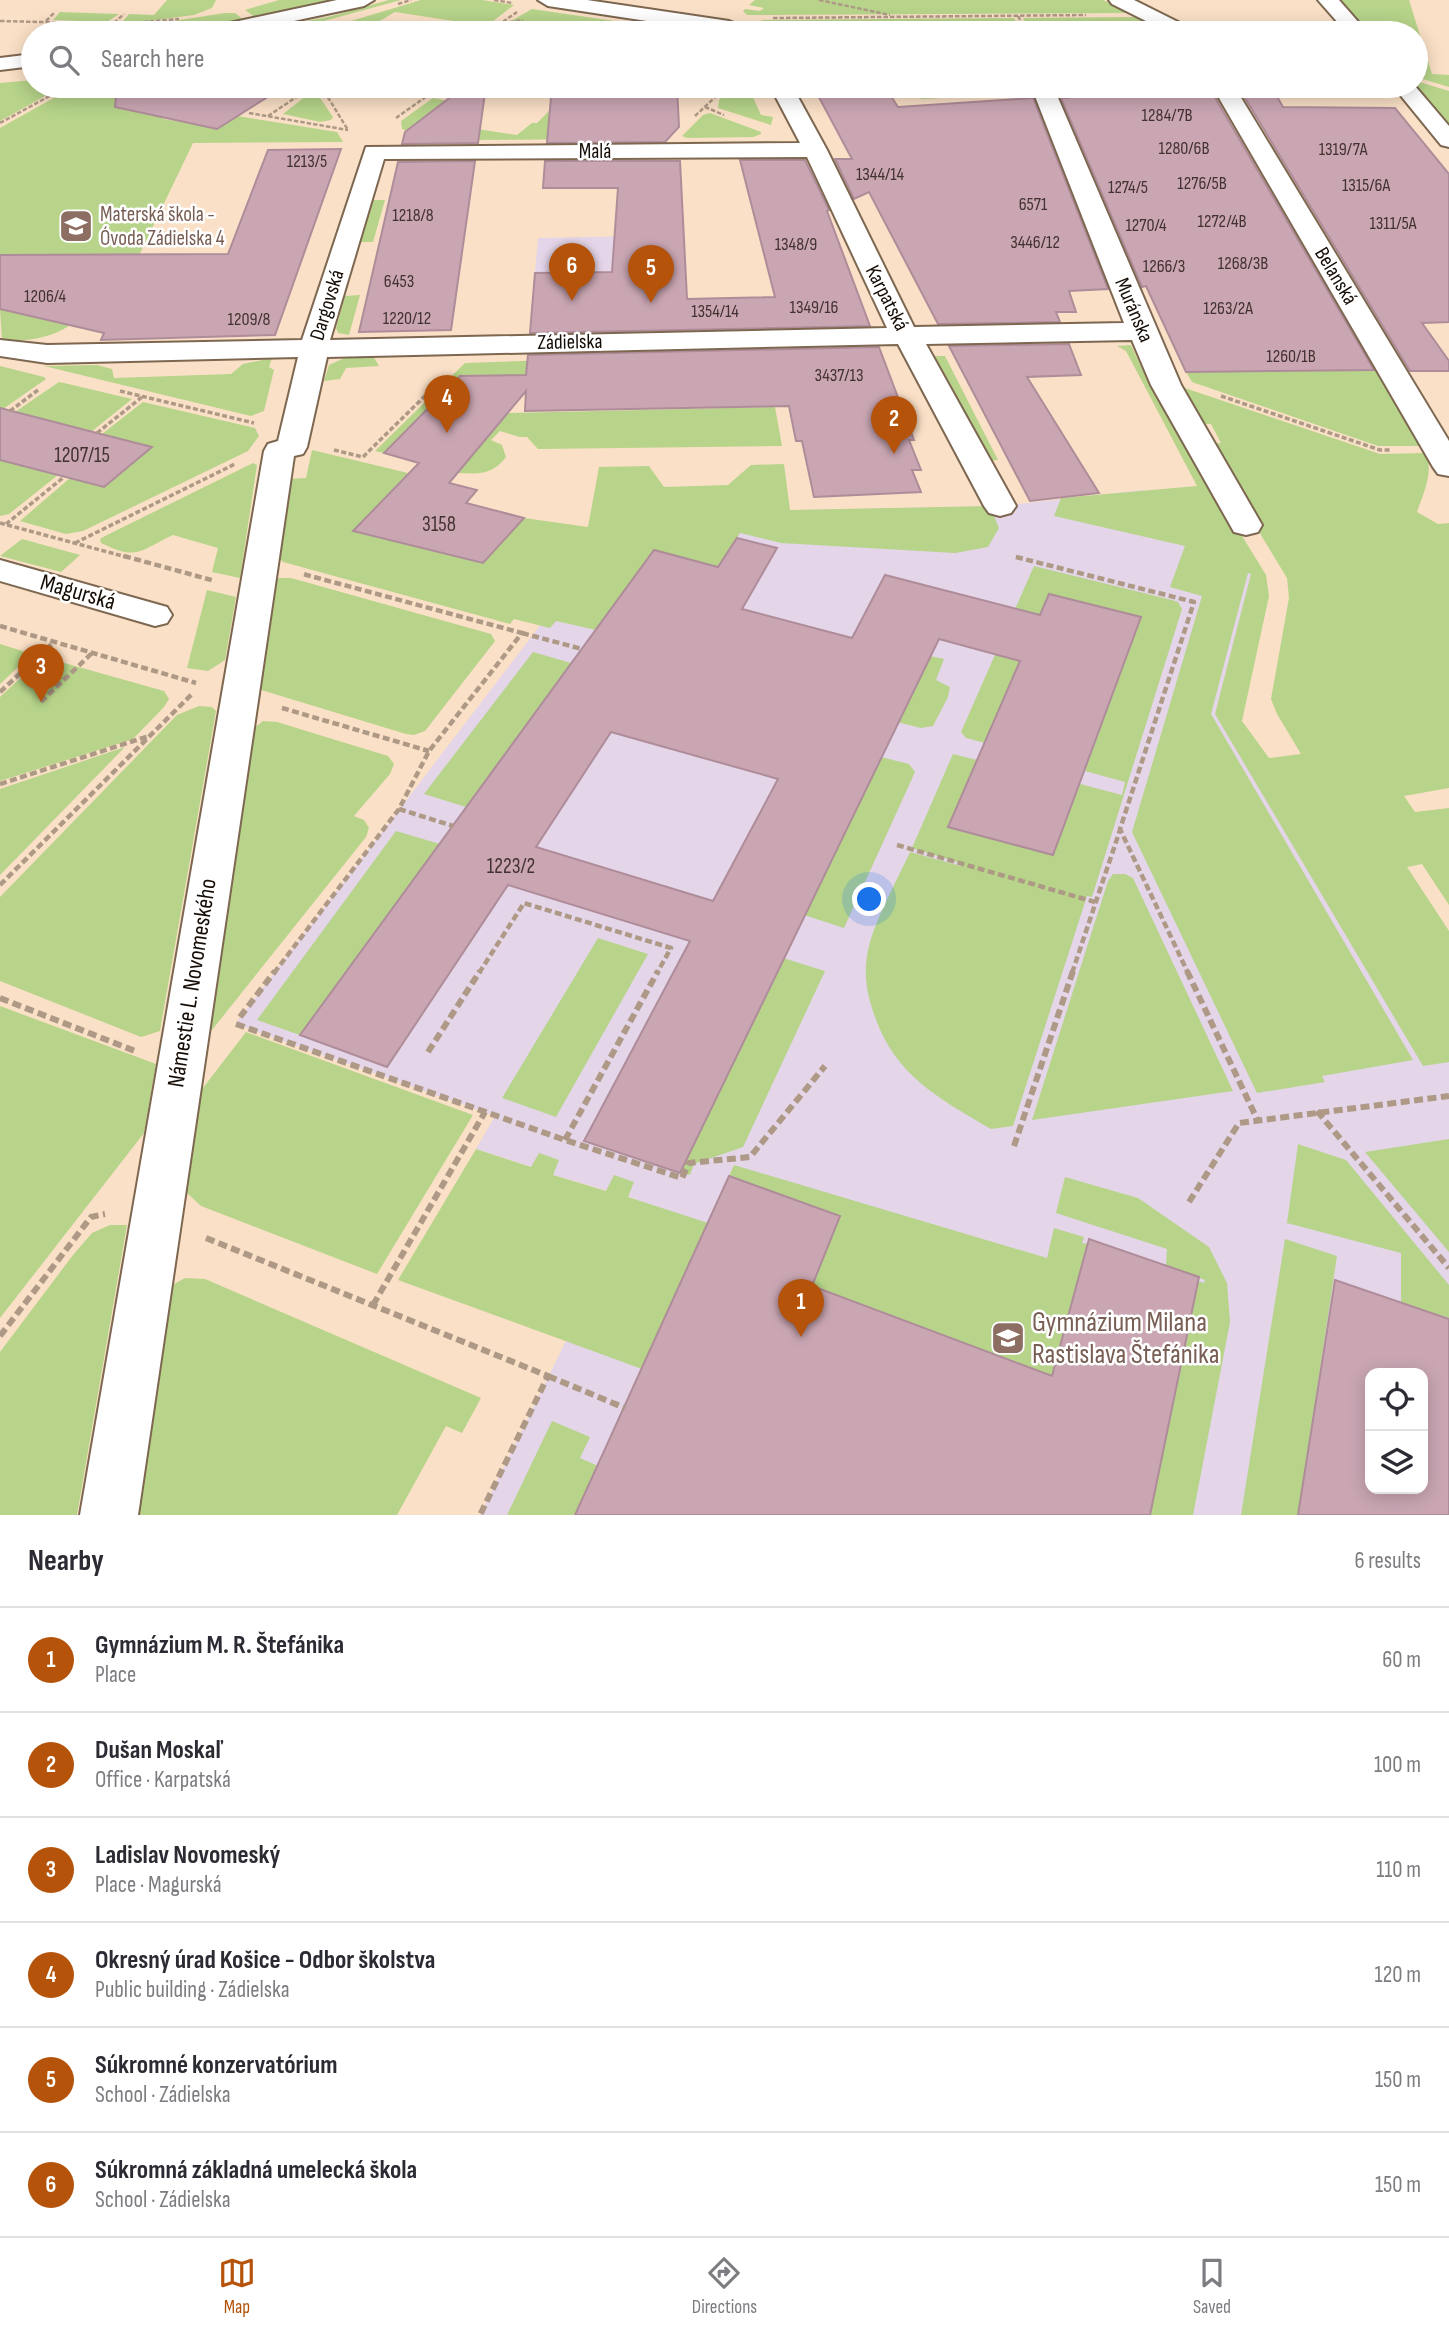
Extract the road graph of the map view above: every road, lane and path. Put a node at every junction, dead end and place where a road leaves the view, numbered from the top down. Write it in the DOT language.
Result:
graph roads {
  1 [pos="364,0"];
  2 [pos="548,0"];
  3 [pos="819,0"];
  4 [pos="1119,0"];
  5 [pos="1328,0"];
  6 [pos="55,12"];
  7 [pos="124,14"];
  8 [pos="1085,15"];
  9 [pos="1018,16"];
  10 [pos="897,17"];
  11 [pos="773,18"];
  12 [pos="180,19"];
  13 [pos="46,21"];
  14 [pos="117,21"];
  15 [pos="154,21"];
  16 [pos="267,21"];
  17 [pos="689,21"];
  18 [pos="1021,21"];
  19 [pos="1161,21"];
  20 [pos="1347,21"];
  21 [pos="0,22"];
  22 [pos="21,22"];
  23 [pos="21,61"];
  24 [pos="0,64"];
  25 [pos="46,98"];
  26 [pos="295,98"];
  27 [pos="787,98"];
  28 [pos="1047,98"];
  29 [pos="1230,98"];
  30 [pos="1414,98"];
  31 [pos="249,113"];
  32 [pos="267,116"];
  33 [pos="0,123"];
  34 [pos="348,131"];
  35 [pos="1449,140"];
  36 [pos="815,150"];
  37 [pos="374,152"];
  38 [pos="1141,331"];
  39 [pos="906,335"];
  40 [pos="314,347"];
  41 [pos="0,348"];
  42 [pos="39,390"];
  43 [pos="119,390"];
  44 [pos="1211,393"];
  45 [pos="143,396"];
  46 [pos="9,411"];
  47 [pos="97,433"];
  48 [pos="268,437"];
  49 [pos="1380,450"];
  50 [pos="238,463"];
  51 [pos="1449,467"];
  52 [pos="65,477"];
  53 [pos="1000,506"];
  54 [pos="3,524"];
  55 [pos="1246,525"];
  56 [pos="75,543"];
  57 [pos="1016,557"];
  58 [pos="0,570"];
  59 [pos="259,578"];
  60 [pos="155,615"];
  61 [pos="0,626"];
  62 [pos="522,633"];
  63 [pos="54,642"];
  64 [pos="582,649"];
  65 [pos="92,653"];
  66 [pos="0,692"];
  67 [pos="240,695"];
  68 [pos="41,702"];
  69 [pos="151,735"];
  70 [pos="429,751"];
  71 [pos="0,785"];
  72 [pos="399,809"];
  73 [pos="453,826"];
  74 [pos="1120,829"];
  75 [pos="897,845"];
  76 [pos="0,885"];
  77 [pos="1095,902"];
  78 [pos="0,998"];
  79 [pos="235,1024"];
  80 [pos="181,1045"];
  81 [pos="428,1052"];
  82 [pos="825,1066"];
  83 [pos="1449,1096"];
  84 [pos="1316,1111"];
  85 [pos="485,1112"];
  86 [pos="1257,1119"];
  87 [pos="565,1140"];
  88 [pos="1014,1146"];
  89 [pos="1189,1202"];
  90 [pos="156,1218"];
  91 [pos="1449,1268"];
  92 [pos="373,1305"];
  93 [pos="0,1336"];
  94 [pos="548,1376"];
  95 [pos="625,1408"];
  96 [pos="109,1515"];
  97 [pos="480,1515"];
  1 -- 16 [label="street"];
  2 -- 17 [label="street"];
  3 -- 10 [label="path"];
  4 -- 19 [label="street"];
  5 -- 20 [label="street"];
  6 -- 13 [label="path"];
  7 -- 14 [label="path"];
  8 -- 9 [label="path"];
  9 -- 10 [label="path"];
  9 -- 18 [label="path"];
  10 -- 11 [label="path"];
  12 -- 15 [label="path"];
  21 -- 22 [label="path"];
  23 -- 24 [label="street"];
  25 -- 33 [label="path"];
  26 -- 32 [label="path"];
  27 -- 36 [label="street, Karpatská"];
  28 -- 38 [label="street, Muránska"];
  29 -- 51 [label="street, Belanská"];
  30 -- 35 [label="street"];
  31 -- 32 [label="path"];
  32 -- 34 [label="path"];
  36 -- 37 [label="street, Malá"];
  36 -- 39 [label="street, Karpatská"];
  37 -- 40 [label="street, Dargovská"];
  38 -- 39 [label="street, Zádielska"];
  38 -- 55 [label="street, Muránska"];
  39 -- 40 [label="street, Zádielska"];
  39 -- 53 [label="street, Karpatská"];
  40 -- 41 [label="street, Zádielska"];
  40 -- 48 [label="street, Dargovská"];
  42 -- 46 [label="path"];
  43 -- 45 [label="path"];
  44 -- 49 [label="path"];
  45 -- 47 [label="path"];
  45 -- 48 [label="path"];
  48 -- 59 [label="street, Námestie L. Novomeského"];
  50 -- 56 [label="path"];
  52 -- 54 [label="path"];
  54 -- 56 [label="path"];
  56 -- 59 [label="path"];
  57 -- 74 [label="path"];
  58 -- 60 [label="street, Magurská"];
  59 -- 62 [label="path"];
  59 -- 67 [label="street, Námestie L. Novomeského"];
  61 -- 63 [label="path"];
  62 -- 64 [label="path"];
  62 -- 70 [label="path"];
  63 -- 65 [label="path"];
  63 -- 66 [label="path"];
  65 -- 68 [label="path"];
  65 -- 69 [label="path"];
  67 -- 70 [label="path"];
  67 -- 80 [label="street, Námestie L. Novomeského"];
  69 -- 71 [label="path"];
  69 -- 76 [label="path"];
  70 -- 72 [label="path"];
  72 -- 73 [label="path"];
  72 -- 79 [label="path"];
  74 -- 77 [label="path"];
  74 -- 86 [label="path"];
  75 -- 77 [label="path"];
  77 -- 88 [label="path"];
  78 -- 80 [label="path"];
  79 -- 80 [label="path"];
  79 -- 85 [label="path"];
  80 -- 90 [label="street, Námestie L. Novomeského"];
  81 -- 87 [label="path"];
  82 -- 87 [label="path"];
  83 -- 84 [label="path"];
  84 -- 86 [label="path"];
  84 -- 91 [label="path"];
  85 -- 87 [label="path"];
  85 -- 92 [label="path"];
  86 -- 89 [label="path"];
  90 -- 92 [label="path"];
  90 -- 93 [label="path"];
  90 -- 96 [label="street, Námestie L. Novomeského"];
  92 -- 94 [label="path"];
  94 -- 95 [label="path"];
  94 -- 97 [label="path"];
}
